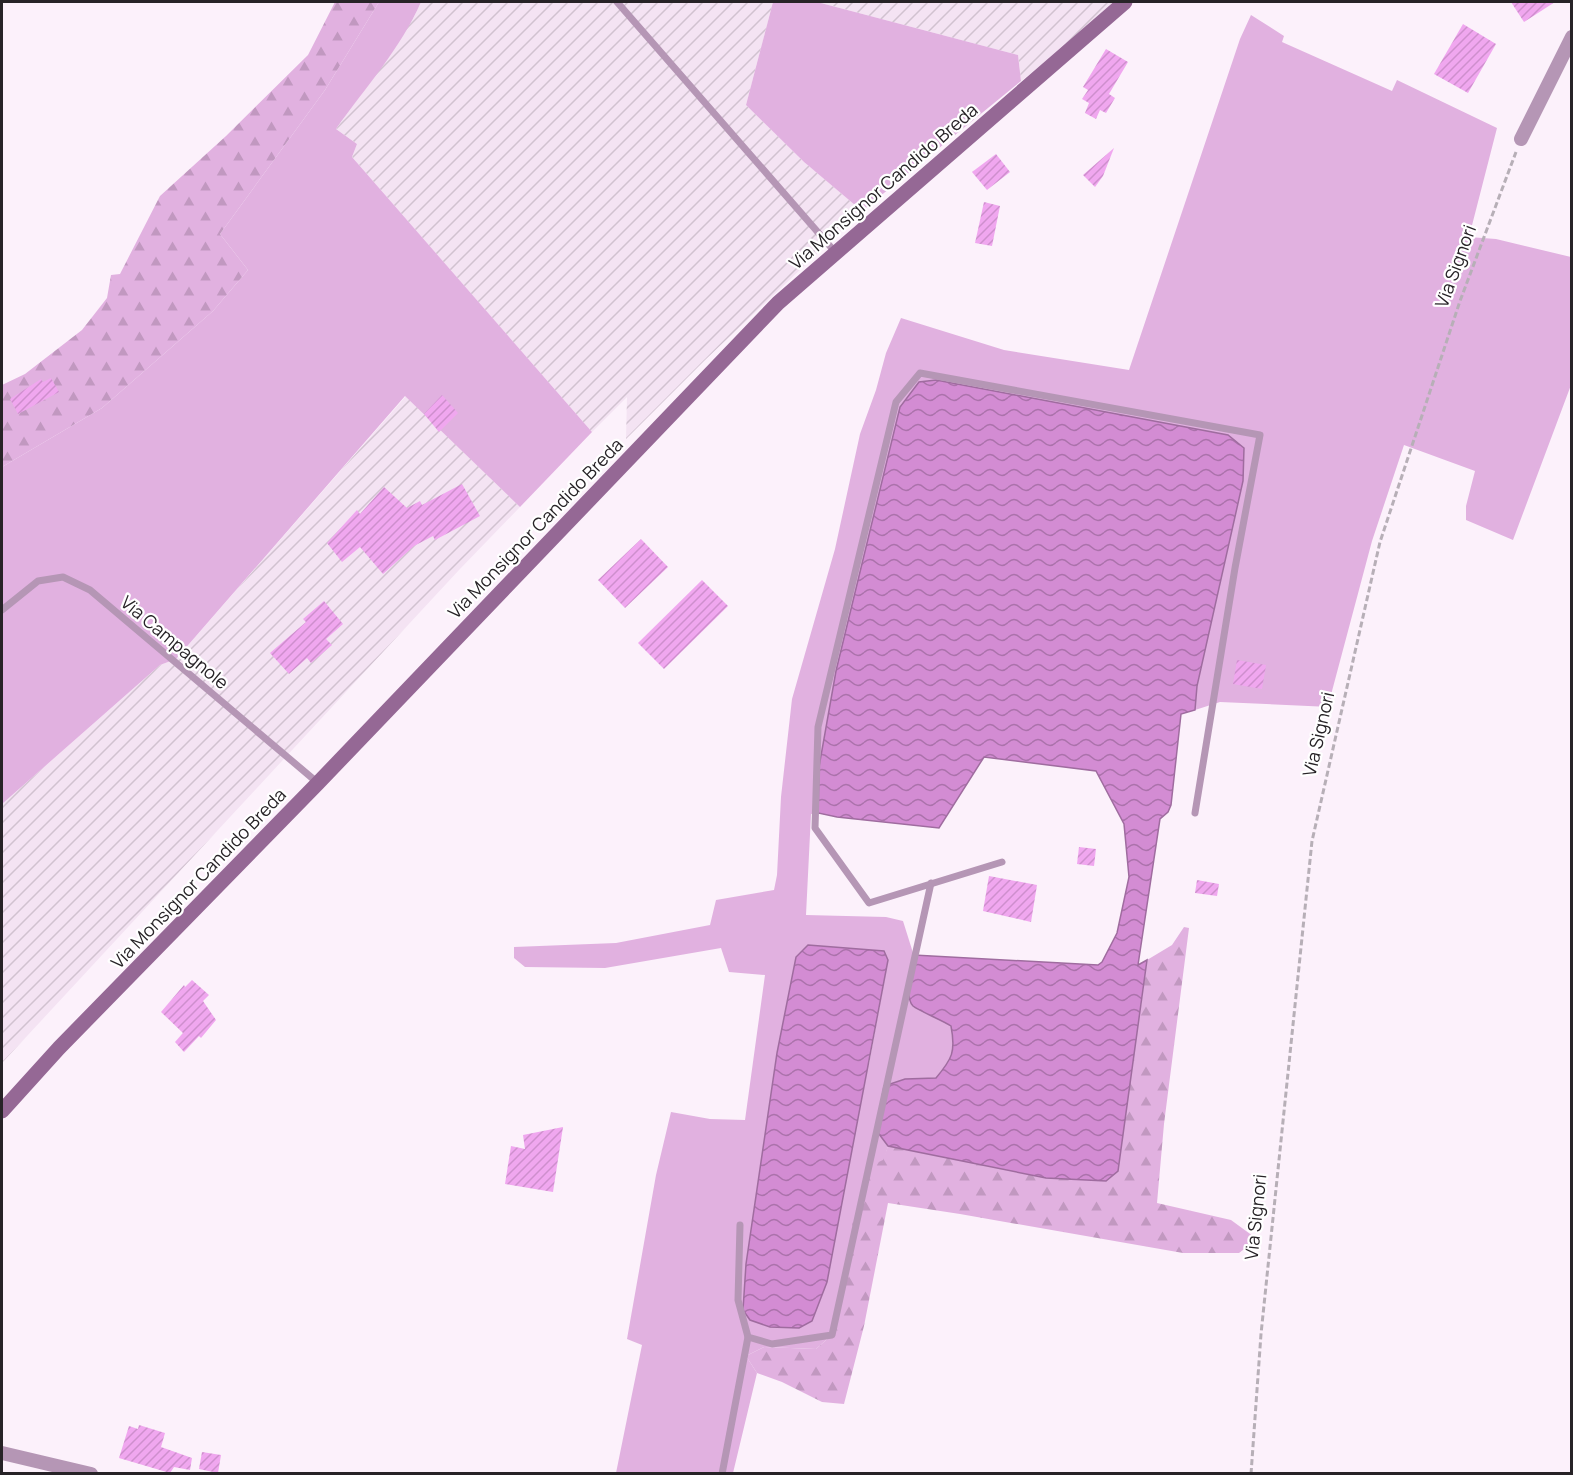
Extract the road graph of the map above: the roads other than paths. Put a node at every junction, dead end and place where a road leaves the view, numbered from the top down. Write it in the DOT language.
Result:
graph roads {
  1 [pos="617,2"];
  2 [pos="1125,2"];
  3 [pos="1572,38"];
  4 [pos="1521,139"];
  5 [pos="836,253"];
  6 [pos="2,610"];
  7 [pos="318,783"];
  8 [pos="1195,813"];
  9 [pos="1002,862"];
  10 [pos="931,883"];
  11 [pos="2,1111"];
  12 [pos="740,1225"];
  13 [pos="748,1337"];
  14 [pos="2,1453"];
  15 [pos="91,1473"];
  16 [pos="722,1473"];
  1 -- 5 [label="lane"];
  2 -- 5 [label="main road, Via Monsignor Candido Breda"];
  3 -- 4 [label="street"];
  5 -- 7 [label="main road, Via Monsignor Candido Breda"];
  6 -- 7 [label="lane, Via Campagnole"];
  7 -- 11 [label="main road, Via Monsignor Candido Breda"];
  8 -- 10 [label="lane"];
  9 -- 10 [label="lane"];
  10 -- 13 [label="lane"];
  12 -- 13 [label="lane"];
  13 -- 16 [label="lane"];
  14 -- 15 [label="street"];
}
